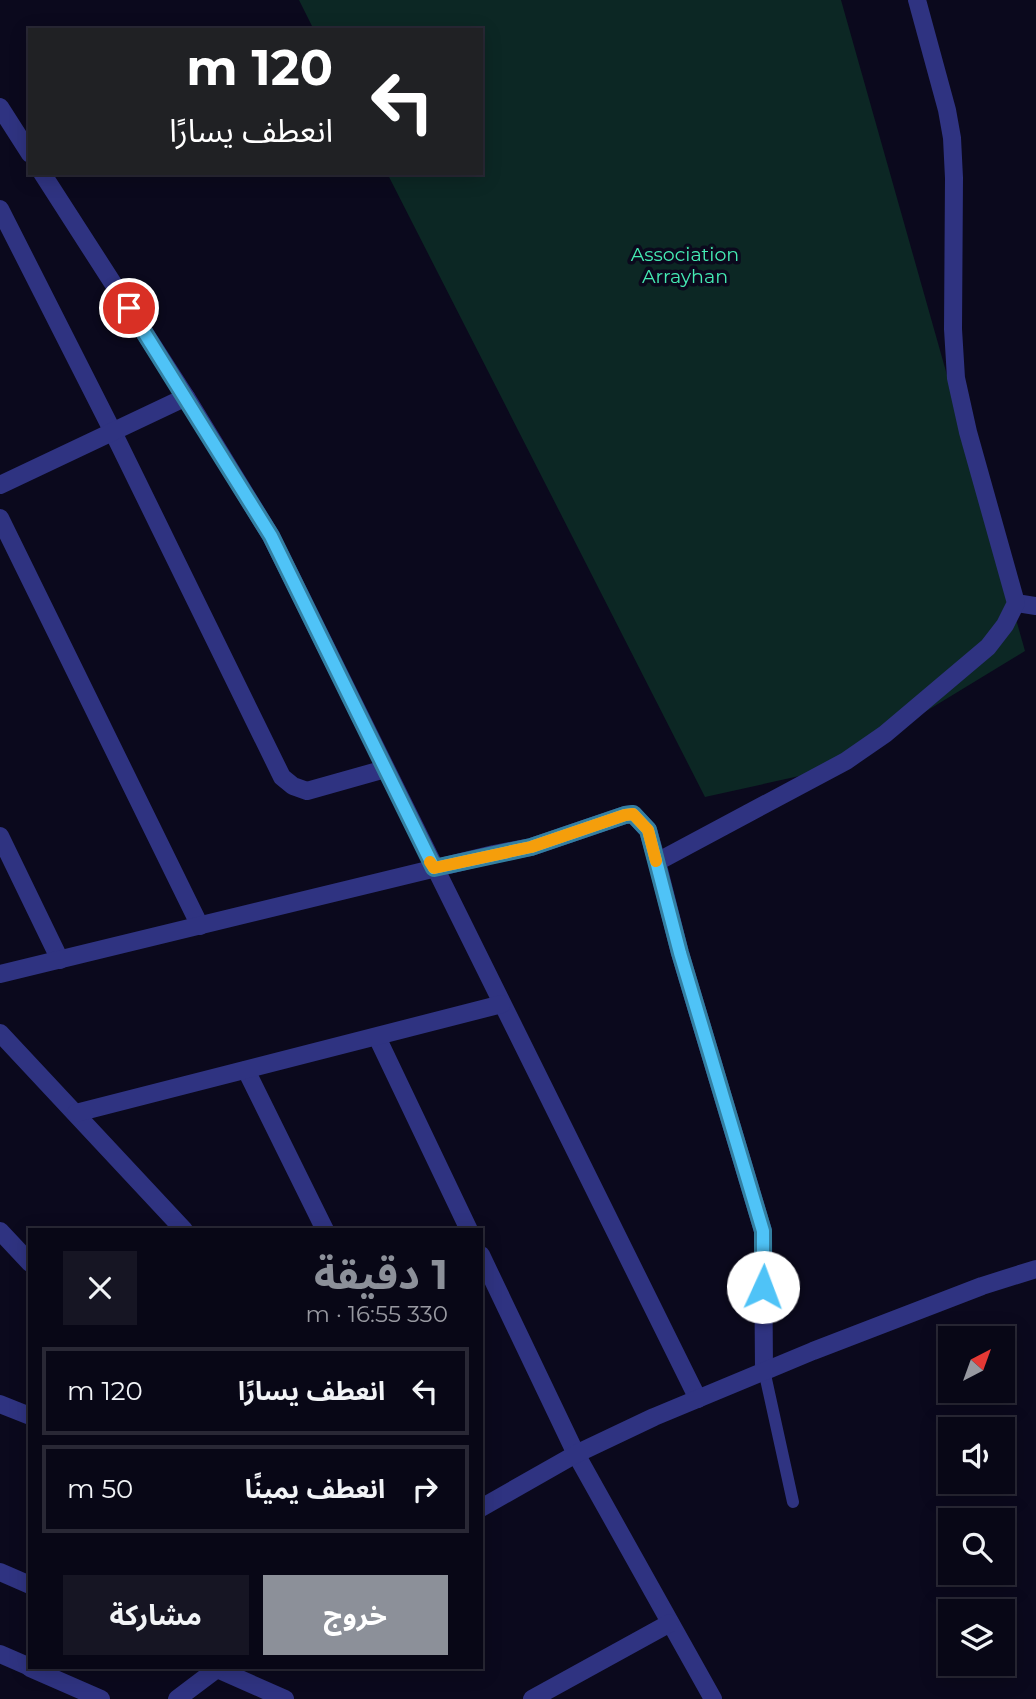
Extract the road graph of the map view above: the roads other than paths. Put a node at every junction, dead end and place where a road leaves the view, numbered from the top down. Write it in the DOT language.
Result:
graph roads {
  1 [pos="917,0"];
  2 [pos="0,109"];
  3 [pos="28,150"];
  4 [pos="43,175"];
  5 [pos="0,209"];
  6 [pos="186,397"];
  7 [pos="113,432"];
  8 [pos="0,485"];
  9 [pos="0,518"];
  10 [pos="1016,603"];
  11 [pos="1036,606"];
  12 [pos="385,769"];
  13 [pos="0,836"];
  14 [pos="657,862"];
  15 [pos="434,868"];
  16 [pos="200,926"];
  17 [pos="60,960"];
  18 [pos="0,974"];
  19 [pos="502,1004"];
  20 [pos="0,1033"];
  21 [pos="377,1037"];
  22 [pos="246,1070"];
  23 [pos="76,1112"];
  24 [pos="182,1228"];
  25 [pos="325,1228"];
  26 [pos="468,1228"];
  27 [pos="0,1231"];
  28 [pos="483,1259"];
  29 [pos="28,1261"];
  30 [pos="1036,1269"];
  31 [pos="764,1370"];
  32 [pos="698,1399"];
  33 [pos="0,1404"];
  34 [pos="28,1415"];
  35 [pos="576,1454"];
  36 [pos="793,1502"];
  37 [pos="483,1507"];
  38 [pos="0,1572"];
  39 [pos="28,1584"];
  40 [pos="670,1623"];
  41 [pos="0,1654"];
  42 [pos="28,1667"];
  43 [pos="32,1669"];
  44 [pos="216,1669"];
  45 [pos="219,1669"];
  46 [pos="101,1699"];
  47 [pos="177,1699"];
  48 [pos="285,1699"];
  49 [pos="532,1699"];
  50 [pos="713,1699"];
  1 -- 10 [label="street"];
  2 -- 3 [label="street"];
  4 -- 6 [label="street"];
  5 -- 7 [label="street"];
  6 -- 7 [label="street"];
  6 -- 12 [label="street"];
  7 -- 8 [label="street"];
  7 -- 12 [label="street"];
  9 -- 16 [label="street"];
  10 -- 11 [label="street"];
  10 -- 14 [label="street"];
  12 -- 15 [label="street"];
  13 -- 17 [label="street"];
  14 -- 15 [label="street"];
  14 -- 31 [label="street"];
  15 -- 16 [label="street"];
  15 -- 19 [label="street"];
  16 -- 17 [label="street"];
  17 -- 18 [label="street"];
  19 -- 21 [label="street"];
  19 -- 32 [label="street"];
  20 -- 23 [label="street"];
  21 -- 22 [label="street"];
  21 -- 26 [label="street"];
  22 -- 23 [label="street"];
  22 -- 25 [label="street"];
  23 -- 24 [label="street"];
  27 -- 29 [label="street"];
  28 -- 35 [label="street"];
  30 -- 31 [label="street"];
  31 -- 32 [label="street"];
  31 -- 36 [label="lane"];
  32 -- 35 [label="street"];
  33 -- 34 [label="street"];
  35 -- 37 [label="street"];
  35 -- 40 [label="street"];
  38 -- 39 [label="street"];
  40 -- 49 [label="street"];
  40 -- 50 [label="street"];
  41 -- 42 [label="street"];
  43 -- 46 [label="street"];
  44 -- 47 [label="street"];
  45 -- 48 [label="street"];
}
